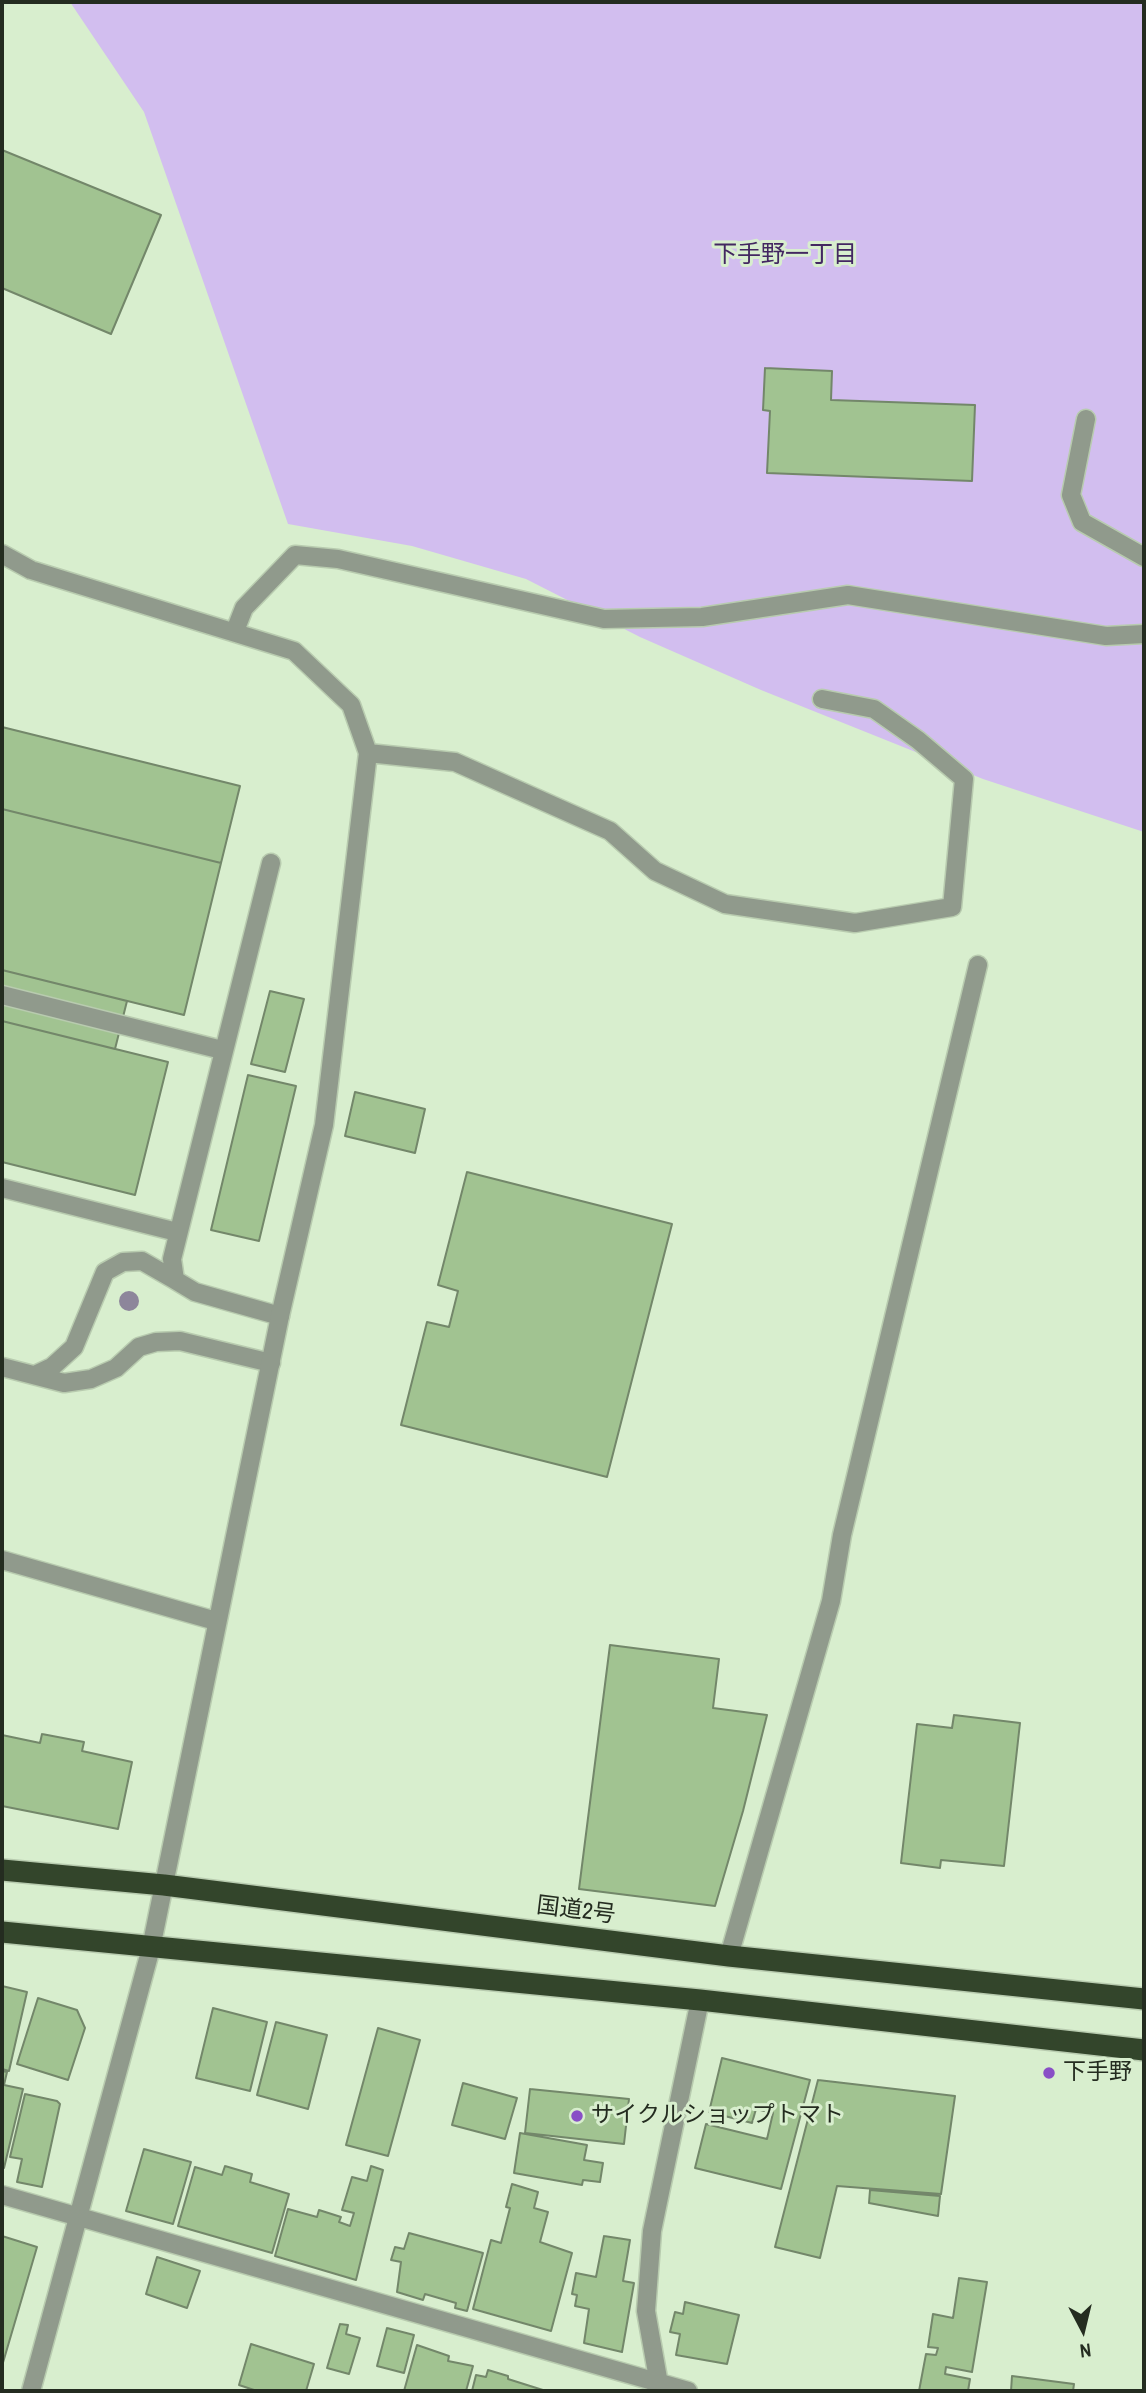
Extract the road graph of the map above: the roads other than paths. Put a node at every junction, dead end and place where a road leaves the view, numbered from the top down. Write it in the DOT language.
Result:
graph roads {
  1 [pos="1086,419"];
  2 [pos="2,554"];
  3 [pos="1144,557"];
  4 [pos="235,631"];
  5 [pos="1144,634"];
  6 [pos="822,699"];
  7 [pos="368,753"];
  8 [pos="271,863"];
  9 [pos="978,965"];
  10 [pos="2,995"];
  11 [pos="222,1050"];
  12 [pos="2,1188"];
  13 [pos="177,1232"];
  14 [pos="175,1280"];
  15 [pos="280,1315"];
  16 [pos="271,1363"];
  17 [pos="2,1367"];
  18 [pos="35,1375"];
  19 [pos="2,1560"];
  20 [pos="216,1621"];
  21 [pos="2,1870"];
  22 [pos="164,1885"];
  23 [pos="2,1932"];
  24 [pos="151,1948"];
  25 [pos="729,1956"];
  26 [pos="1144,1999"];
  27 [pos="700,2000"];
  28 [pos="1144,2050"];
  29 [pos="2,2195"];
  30 [pos="79,2219"];
  31 [pos="657,2388"];
  32 [pos="31,2391"];
  33 [pos="688,2391"];
  1 -- 3 [label="street"];
  2 -- 4 [label="street"];
  4 -- 5 [label="street"];
  4 -- 7 [label="street"];
  6 -- 7 [label="street"];
  7 -- 15 [label="street"];
  8 -- 11 [label="street"];
  9 -- 25 [label="street"];
  10 -- 11 [label="street"];
  11 -- 13 [label="street"];
  12 -- 13 [label="street"];
  13 -- 14 [label="street"];
  14 -- 15 [label="street"];
  14 -- 18 [label="street"];
  15 -- 16 [label="street"];
  16 -- 18 [label="street"];
  16 -- 20 [label="street"];
  17 -- 18 [label="street"];
  19 -- 20 [label="street"];
  20 -- 22 [label="street"];
  21 -- 22 [label="highway, 国道2号"];
  22 -- 24 [label="street"];
  22 -- 25 [label="highway, 国道2号"];
  23 -- 24 [label="highway"];
  24 -- 27 [label="highway"];
  24 -- 30 [label="street"];
  25 -- 26 [label="highway, 国道2号"];
  27 -- 28 [label="highway"];
  27 -- 31 [label="street"];
  29 -- 30 [label="street"];
  30 -- 31 [label="street"];
  30 -- 32 [label="street"];
  31 -- 33 [label="street"];
}
